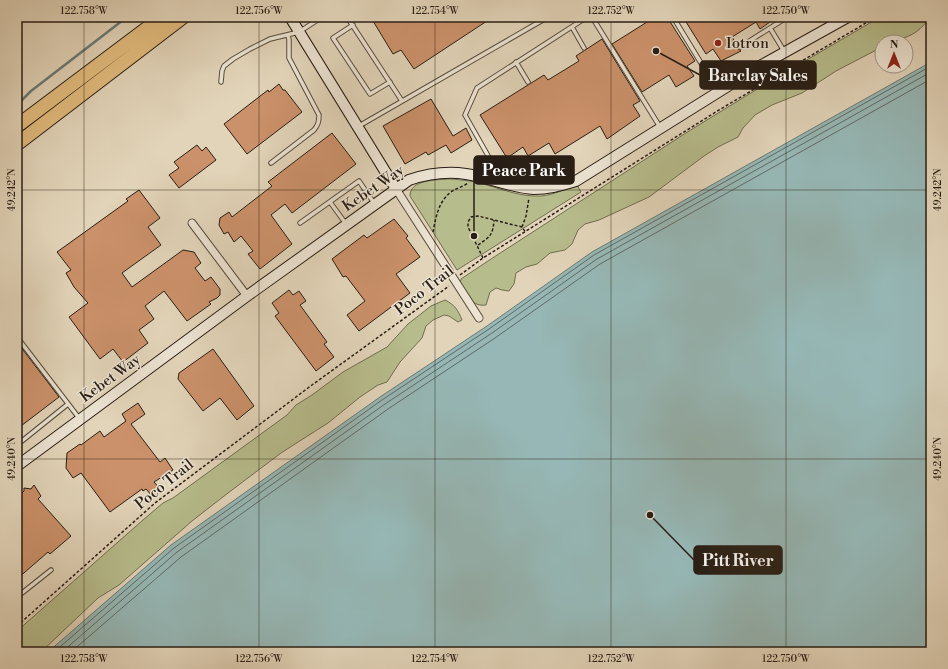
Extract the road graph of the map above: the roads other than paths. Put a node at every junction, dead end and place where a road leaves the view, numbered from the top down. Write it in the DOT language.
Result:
graph roads {
  1 [pos="162,17"];
  2 [pos="183,17"];
  3 [pos="290,17"];
  4 [pos="322,17"];
  5 [pos="348,17"];
  6 [pos="548,17"];
  7 [pos="587,17"];
  8 [pos="592,17"];
  9 [pos="673,17"];
  10 [pos="848,17"];
  11 [pos="786,18"];
  12 [pos="353,25"];
  13 [pos="572,27"];
  14 [pos="770,28"];
  15 [pos="299,32"];
  16 [pos="288,35"];
  17 [pos="740,47"];
  18 [pos="584,48"];
  19 [pos="784,52"];
  20 [pos="516,62"];
  21 [pos="221,82"];
  22 [pos="390,82"];
  23 [pos="528,82"];
  24 [pos="719,92"];
  25 [pos="402,101"];
  26 [pos="17,126"];
  27 [pos="358,127"];
  28 [pos="661,128"];
  29 [pos="17,144"];
  30 [pos="271,163"];
  31 [pos="487,179"];
  32 [pos="396,189"];
  33 [pos="330,202"];
  34 [pos="375,204"];
  35 [pos="192,223"];
  36 [pos="300,223"];
  37 [pos="346,224"];
  38 [pos="247,296"];
  39 [pos="479,318"];
  40 [pos="17,337"];
  41 [pos="68,404"];
  42 [pos="80,419"];
  43 [pos="17,445"];
  44 [pos="19,461"];
  45 [pos="51,570"];
  46 [pos="17,597"];
  1 -- 26 [label="highway"];
  2 -- 29 [label="highway"];
  3 -- 15 [label="street"];
  4 -- 15 [label="lane"];
  5 -- 12 [label="lane"];
  6 -- 25 [label="lane"];
  7 -- 13 [label="lane"];
  8 -- 28 [label="lane"];
  9 -- 24 [label="lane"];
  10 -- 19 [label="street, Kebet Way"];
  11 -- 14 [label="lane"];
  12 -- 22 [label="lane"];
  12 -- 22 [label="lane"];
  13 -- 18 [label="lane"];
  13 -- 20 [label="lane"];
  14 -- 17 [label="lane"];
  14 -- 19 [label="lane"];
  15 -- 16 [label="lane"];
  15 -- 27 [label="street"];
  16 -- 21 [label="lane"];
  16 -- 30 [label="lane"];
  19 -- 24 [label="street, Kebet Way"];
  20 -- 23 [label="lane"];
  20 -- 31 [label="lane"];
  22 -- 25 [label="lane"];
  24 -- 28 [label="street, Kebet Way"];
  25 -- 27 [label="lane"];
  27 -- 32 [label="street"];
  28 -- 31 [label="street, Kebet Way"];
  31 -- 32 [label="street, Kebet Way"];
  32 -- 34 [label="street, Kebet Way"];
  32 -- 39 [label="street"];
  33 -- 34 [label="lane"];
  33 -- 36 [label="lane"];
  33 -- 37 [label="lane"];
  34 -- 37 [label="street, Kebet Way"];
  35 -- 38 [label="street"];
  37 -- 38 [label="street, Kebet Way"];
  38 -- 42 [label="street, Kebet Way"];
  40 -- 41 [label="lane"];
  41 -- 42 [label="lane"];
  41 -- 43 [label="lane"];
  42 -- 44 [label="street, Kebet Way"];
  45 -- 46 [label="lane"];
}
